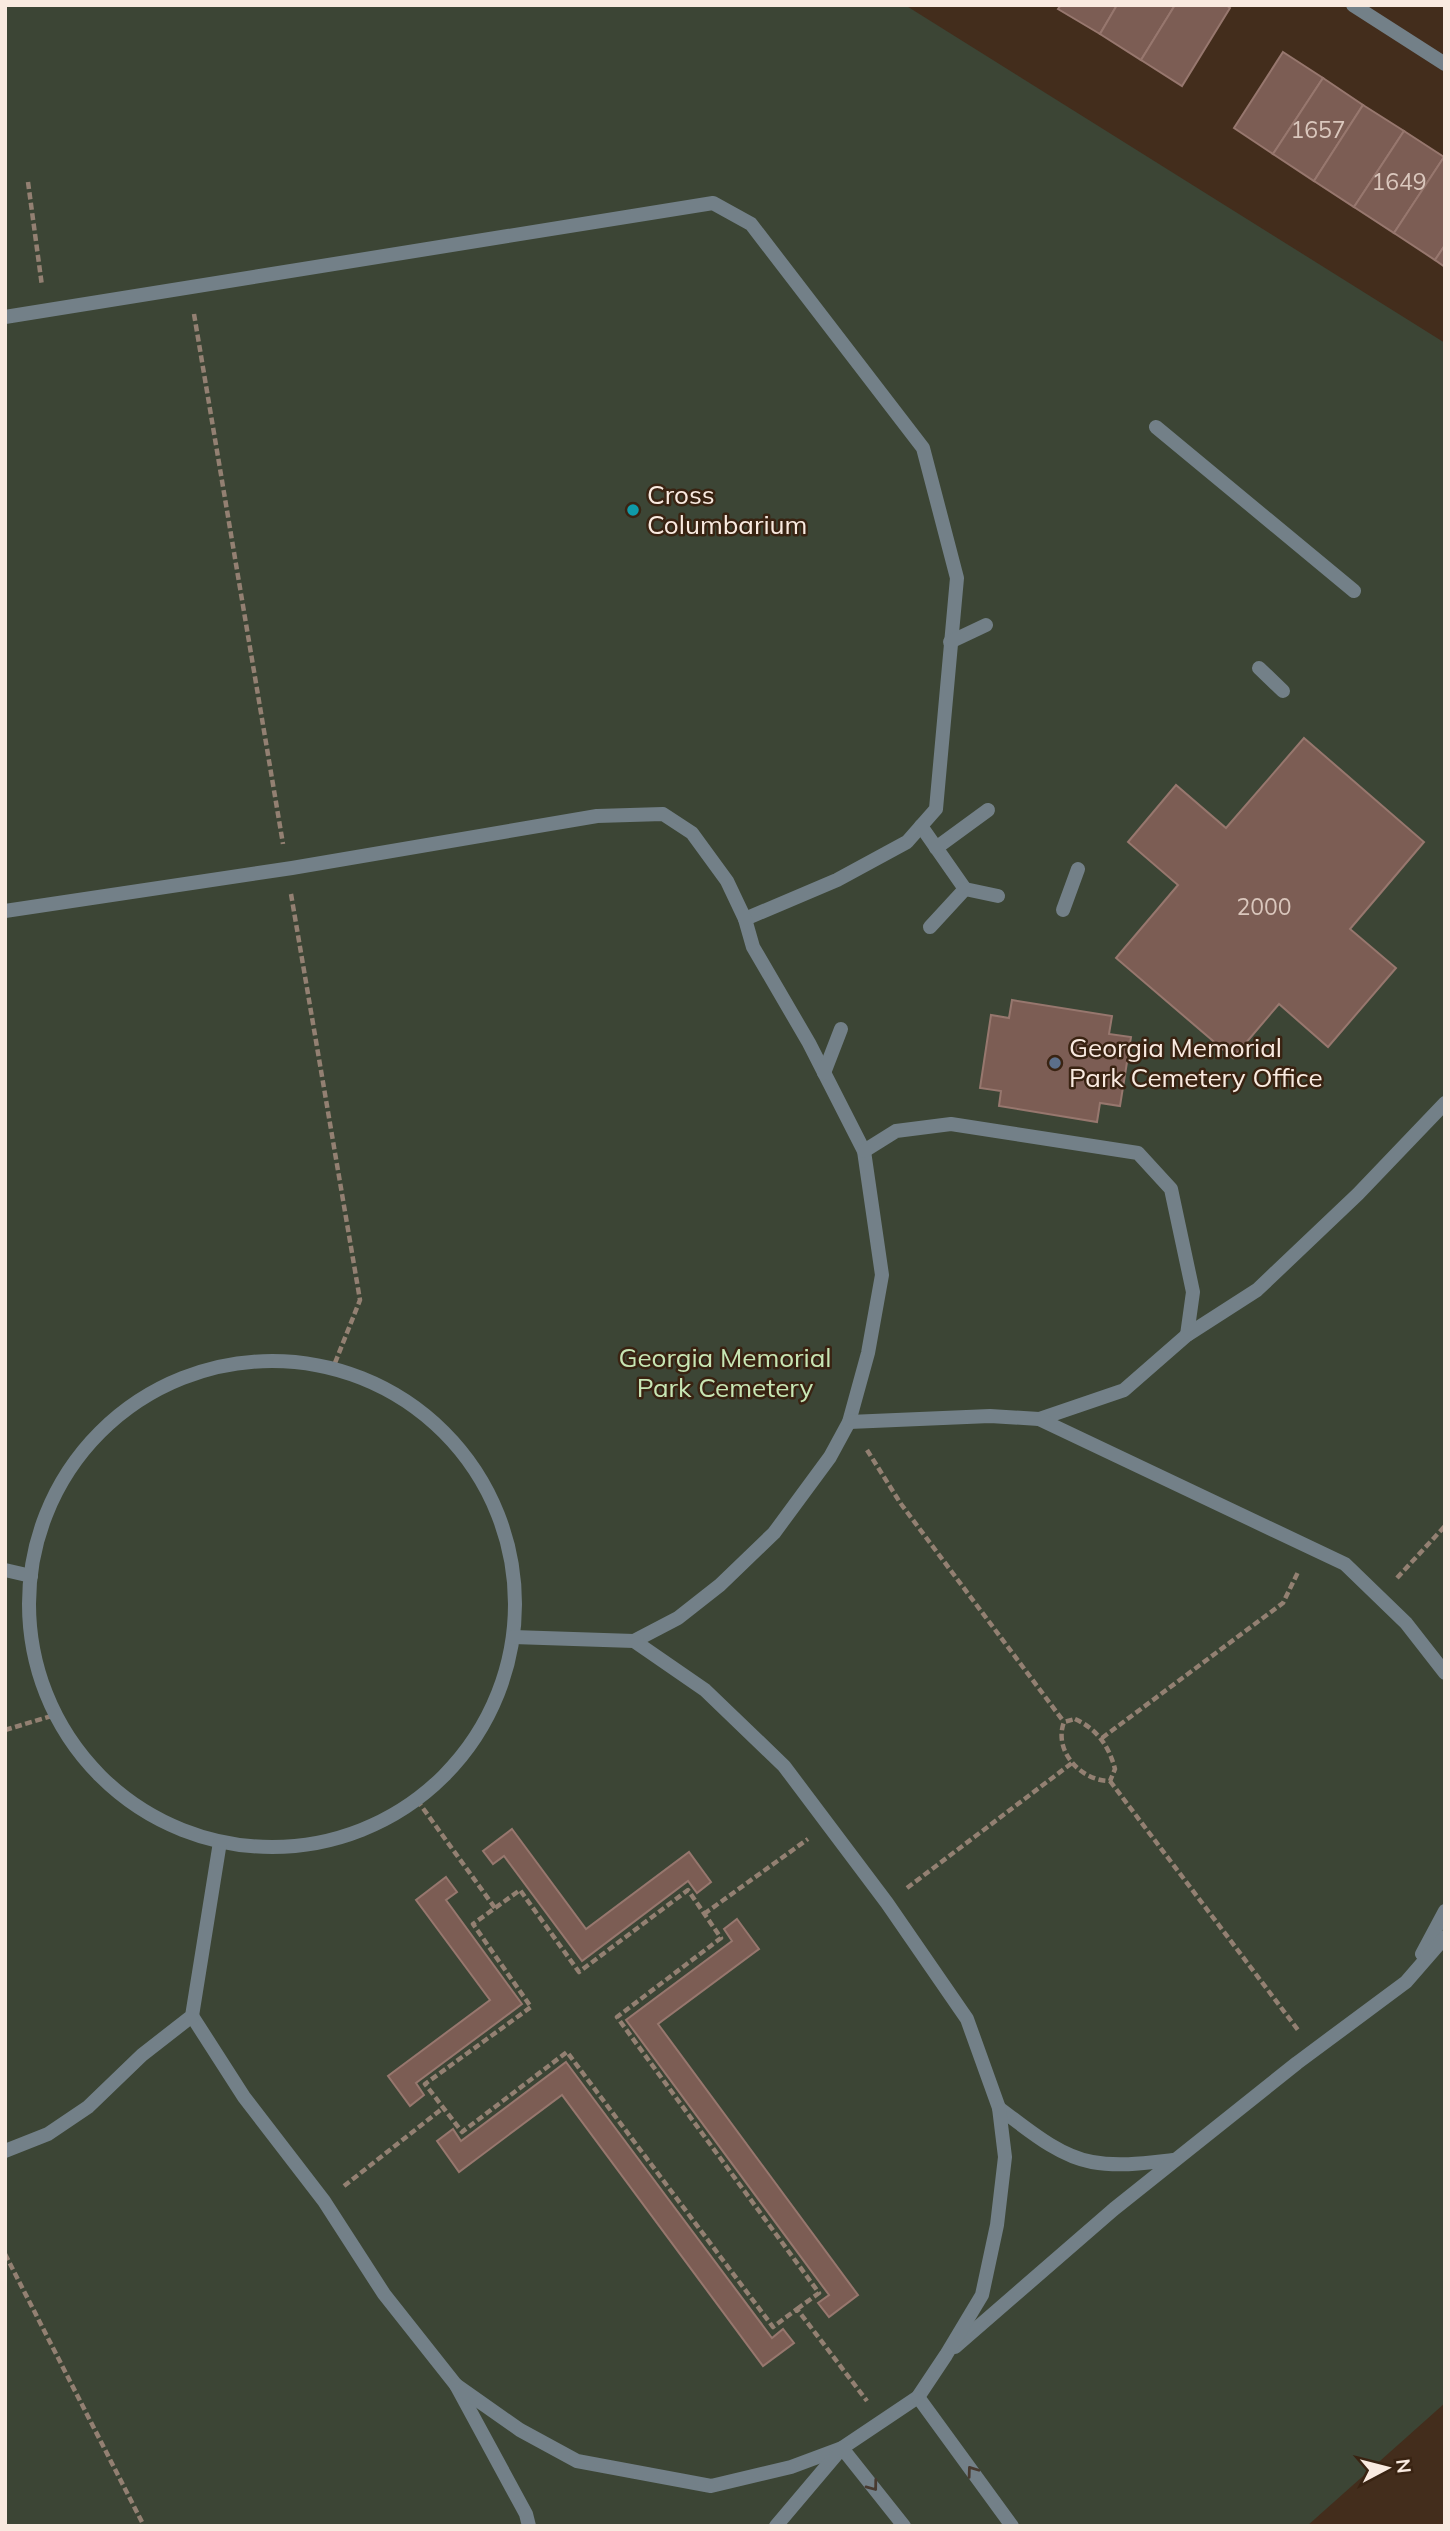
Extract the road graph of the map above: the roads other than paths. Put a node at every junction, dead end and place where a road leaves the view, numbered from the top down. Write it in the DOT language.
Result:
graph roads {
  1 [pos="1353,5"];
  2 [pos="1445,64"];
  3 [pos="5,317"];
  4 [pos="1156,427"];
  5 [pos="1354,591"];
  6 [pos="986,625"];
  7 [pos="950,642"];
  8 [pos="1259,668"];
  9 [pos="1283,691"];
  10 [pos="988,810"];
  11 [pos="921,826"];
  12 [pos="936,848"];
  13 [pos="1077,869"];
  14 [pos="965,889"];
  15 [pos="998,896"];
  16 [pos="1063,910"];
  17 [pos="5,911"];
  18 [pos="745,919"];
  19 [pos="930,927"];
  20 [pos="841,1029"];
  21 [pos="824,1073"];
  22 [pos="1445,1103"];
  23 [pos="864,1151"];
  24 [pos="1187,1335"];
  25 [pos="1039,1419"];
  26 [pos="849,1422"];
  27 [pos="5,1570"];
  28 [pos="31,1576"];
  29 [pos="513,1637"];
  30 [pos="634,1641"];
  31 [pos="1445,1673"];
  32 [pos="220,1842"];
  33 [pos="1445,1911"];
  34 [pos="1445,1937"];
  35 [pos="1406,1982"];
  36 [pos="192,2015"];
  37 [pos="999,2109"];
  38 [pos="5,2151"];
  39 [pos="1174,2160"];
  40 [pos="946,2355"];
  41 [pos="456,2385"];
  42 [pos="918,2397"];
  43 [pos="842,2448"];
  44 [pos="529,2526"];
  45 [pos="776,2526"];
  46 [pos="904,2526"];
  47 [pos="1012,2526"];
  1 -- 2 [label="street"];
  3 -- 7 [label="street"];
  4 -- 5 [label="street"];
  6 -- 7 [label="street"];
  7 -- 11 [label="street"];
  8 -- 9 [label="street"];
  10 -- 12 [label="street"];
  11 -- 12 [label="street"];
  11 -- 18 [label="street"];
  12 -- 14 [label="street"];
  13 -- 16 [label="street"];
  14 -- 15 [label="street"];
  14 -- 19 [label="street"];
  17 -- 18 [label="street"];
  18 -- 21 [label="street"];
  20 -- 21 [label="street"];
  21 -- 23 [label="street"];
  22 -- 24 [label="street"];
  23 -- 24 [label="street"];
  23 -- 26 [label="street"];
  24 -- 25 [label="street"];
  25 -- 26 [label="street"];
  25 -- 31 [label="street"];
  26 -- 30 [label="street"];
  27 -- 28 [label="street"];
  28 -- 29 [label="street"];
  28 -- 32 [label="street"];
  29 -- 30 [label="street"];
  29 -- 32 [label="street"];
  30 -- 37 [label="street"];
  32 -- 36 [label="street"];
  33 -- 35 [label="street"];
  34 -- 35 [label="street"];
  35 -- 39 [label="street"];
  36 -- 38 [label="street"];
  36 -- 41 [label="street"];
  37 -- 39 [label="street"];
  37 -- 40 [label="street"];
  39 -- 40 [label="street"];
  40 -- 42 [label="street"];
  41 -- 43 [label="street"];
  41 -- 44 [label="street"];
  42 -- 43 [label="street"];
  47 -- 42 [label="street, one-way"];
  43 -- 45 [label="street"];
  43 -- 46 [label="street, one-way"];
}
